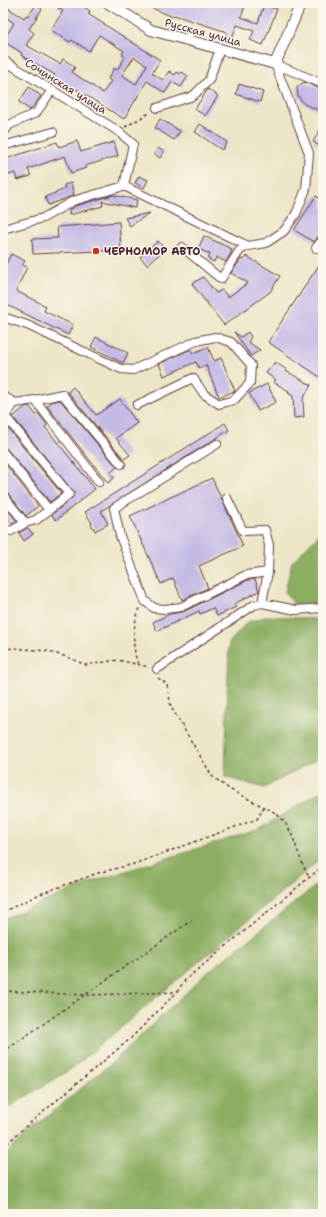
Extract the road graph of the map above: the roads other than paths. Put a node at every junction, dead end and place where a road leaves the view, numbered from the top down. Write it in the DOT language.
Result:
graph roads {
  1 [pos="108,3"];
  2 [pos="301,3"];
  3 [pos="220,49"];
  4 [pos="3,60"];
  5 [pos="275,64"];
  6 [pos="323,84"];
  7 [pos="52,90"];
  8 [pos="157,108"];
  9 [pos="6,123"];
  10 [pos="53,132"];
  11 [pos="3,134"];
  12 [pos="3,146"];
  13 [pos="124,186"];
  14 [pos="3,229"];
  15 [pos="323,239"];
  16 [pos="248,246"];
  17 [pos="182,247"];
  18 [pos="316,248"];
  19 [pos="3,317"];
  20 [pos="3,396"];
  21 [pos="35,400"];
  22 [pos="15,403"];
  23 [pos="137,405"];
  24 [pos="4,417"];
  25 [pos="217,444"];
  26 [pos="3,452"];
  27 [pos="121,464"];
  28 [pos="99,482"];
  29 [pos="3,495"];
  30 [pos="227,498"];
  31 [pos="49,510"];
  32 [pos="25,522"];
  33 [pos="3,529"];
  34 [pos="268,572"];
  35 [pos="262,603"];
  36 [pos="323,608"];
  37 [pos="155,672"];
  1 -- 3 [label="main road, Русская улица"];
  2 -- 5 [label="main road"];
  3 -- 5 [label="main road, Русская улица"];
  3 -- 8 [label="street"];
  4 -- 7 [label="street, Сочинская улица"];
  5 -- 6 [label="street"];
  5 -- 16 [label="street"];
  7 -- 9 [label="street"];
  7 -- 13 [label="street, Сочинская улица"];
  9 -- 11 [label="street"];
  10 -- 12 [label="street"];
  13 -- 14 [label="street"];
  13 -- 16 [label="street"];
  15 -- 18 [label="street"];
  16 -- 17 [label="street"];
  19 -- 23 [label="street"];
  20 -- 22 [label="street"];
  21 -- 22 [label="street"];
  21 -- 27 [label="street"];
  21 -- 28 [label="street"];
  22 -- 24 [label="street"];
  24 -- 31 [label="street"];
  25 -- 34 [label="street"];
  26 -- 31 [label="street"];
  29 -- 32 [label="street"];
  30 -- 34 [label="street"];
  31 -- 32 [label="street"];
  32 -- 33 [label="street"];
  34 -- 35 [label="street"];
  35 -- 36 [label="street"];
  35 -- 37 [label="street"];
}
